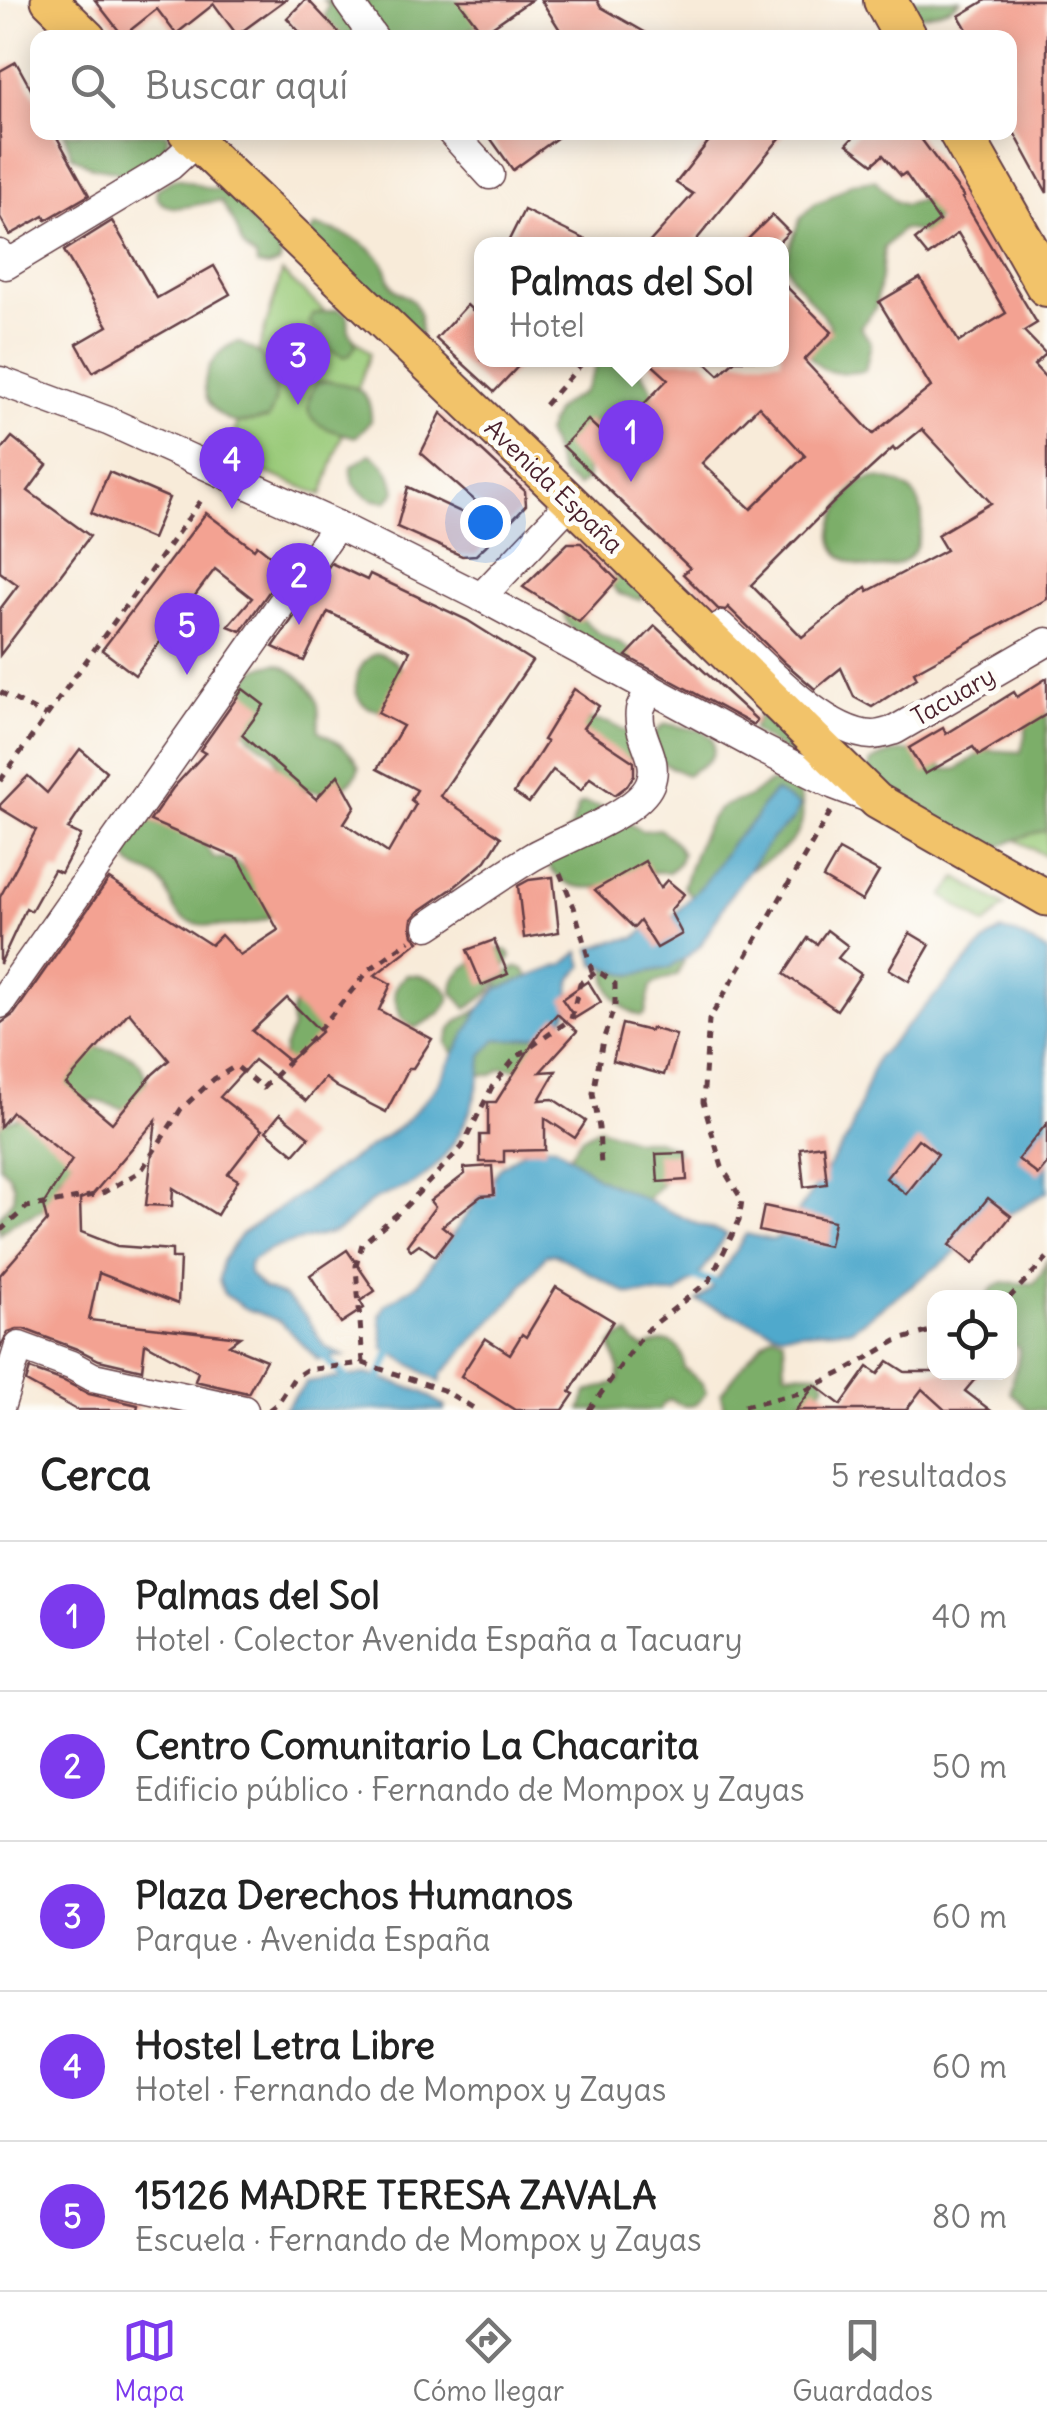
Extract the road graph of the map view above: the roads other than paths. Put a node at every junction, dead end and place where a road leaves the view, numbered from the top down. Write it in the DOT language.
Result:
graph roads {
  1 [pos="48,0"];
  2 [pos="347,0"];
  3 [pos="885,0"];
  4 [pos="80,30"];
  5 [pos="368,30"];
  6 [pos="902,30"];
  7 [pos="189,140"];
  8 [pos="194,140"];
  9 [pos="459,140"];
  10 [pos="965,140"];
  11 [pos="490,176"];
  12 [pos="0,254"];
  13 [pos="1047,286"];
  14 [pos="0,381"];
  15 [pos="571,502"];
  16 [pos="337,525"];
  17 [pos="481,598"];
  18 [pos="1047,642"];
  19 [pos="650,689"];
  20 [pos="852,791"];
  21 [pos="1047,898"];
  22 [pos="428,926"];
  23 [pos="0,1004"];
  24 [pos="1,1398"];
  25 [pos="244,1410"];
  1 -- 4 [label="main road"];
  2 -- 5 [label="street"];
  3 -- 6 [label="highway"];
  7 -- 12 [label="street"];
  8 -- 15 [label="main road, Avenida España"];
  9 -- 11 [label="street"];
  10 -- 13 [label="highway"];
  14 -- 16 [label="street"];
  15 -- 17 [label="street"];
  15 -- 18 [label="street, Tacuary"];
  15 -- 20 [label="main road, Avenida España"];
  16 -- 17 [label="street"];
  16 -- 23 [label="street"];
  17 -- 19 [label="street"];
  19 -- 20 [label="street"];
  19 -- 22 [label="street"];
  20 -- 21 [label="main road, Avenida España"];
  24 -- 25 [label="street"];
}
